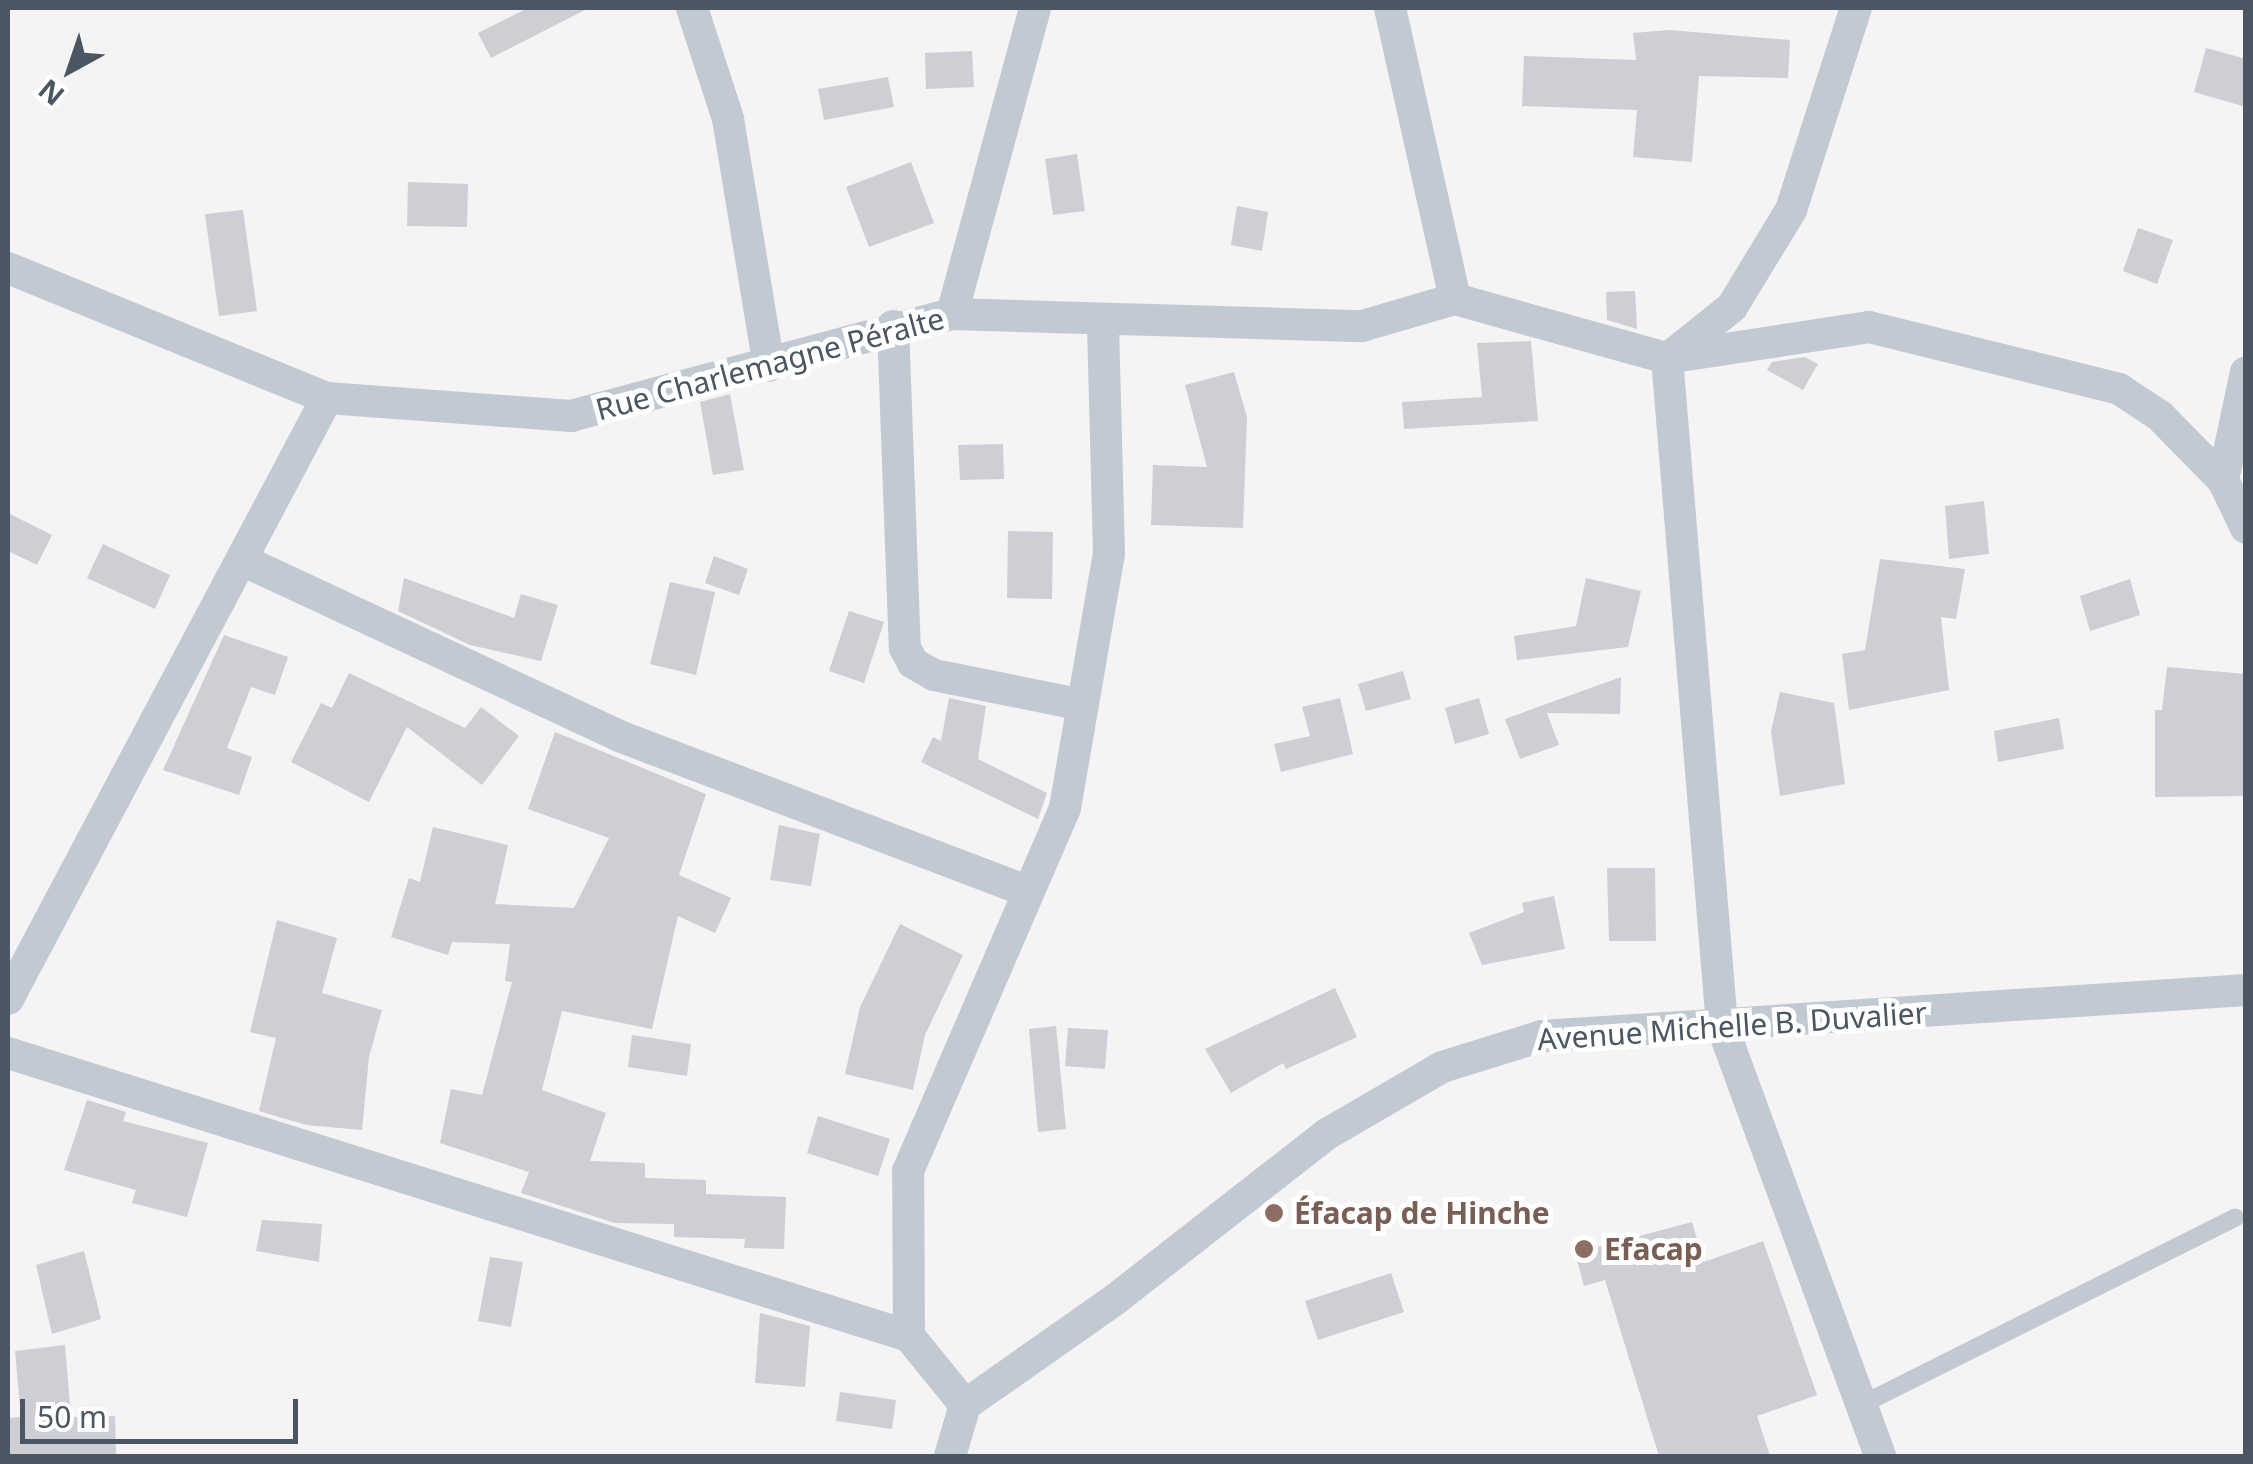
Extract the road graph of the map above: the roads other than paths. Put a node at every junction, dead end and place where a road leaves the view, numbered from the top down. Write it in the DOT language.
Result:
graph roads {
  1 [pos="692,8"];
  2 [pos="1035,8"];
  3 [pos="1390,8"];
  4 [pos="1856,8"];
  5 [pos="10,275"];
  6 [pos="1455,299"];
  7 [pos="952,314"];
  8 [pos="1103,322"];
  9 [pos="893,326"];
  10 [pos="1668,358"];
  11 [pos="770,366"];
  12 [pos="2246,372"];
  13 [pos="327,398"];
  14 [pos="2222,480"];
  15 [pos="2246,528"];
  16 [pos="242,560"];
  17 [pos="1083,705"];
  18 [pos="1026,892"];
  19 [pos="2246,990"];
  20 [pos="8,999"];
  21 [pos="1722,1026"];
  22 [pos="8,1053"];
  23 [pos="2235,1218"];
  24 [pos="909,1336"];
  25 [pos="1865,1403"];
  26 [pos="965,1405"];
  27 [pos="950,1456"];
  28 [pos="1880,1456"];
  1 -- 11 [label="street"];
  2 -- 7 [label="street"];
  3 -- 6 [label="street"];
  4 -- 10 [label="street"];
  5 -- 13 [label="street, Rue Charlemagne Péralte"];
  6 -- 8 [label="street, Rue Charlemagne Péralte"];
  6 -- 10 [label="street"];
  7 -- 8 [label="street, Rue Charlemagne Péralte"];
  7 -- 9 [label="street, Rue Charlemagne Péralte"];
  8 -- 17 [label="street"];
  9 -- 11 [label="street, Rue Charlemagne Péralte"];
  9 -- 17 [label="street"];
  10 -- 14 [label="street"];
  10 -- 21 [label="street"];
  11 -- 13 [label="street, Rue Charlemagne Péralte"];
  12 -- 14 [label="street"];
  13 -- 16 [label="street"];
  14 -- 15 [label="street"];
  16 -- 18 [label="street"];
  16 -- 20 [label="street"];
  17 -- 18 [label="street"];
  18 -- 24 [label="street"];
  19 -- 21 [label="street, Avenue Michelle B. Duvalier"];
  21 -- 25 [label="street"];
  21 -- 26 [label="street, Avenue Michelle B. Duvalier"];
  22 -- 24 [label="street"];
  23 -- 25 [label="lane"];
  24 -- 26 [label="street"];
  25 -- 28 [label="street"];
  26 -- 27 [label="street"];
}
